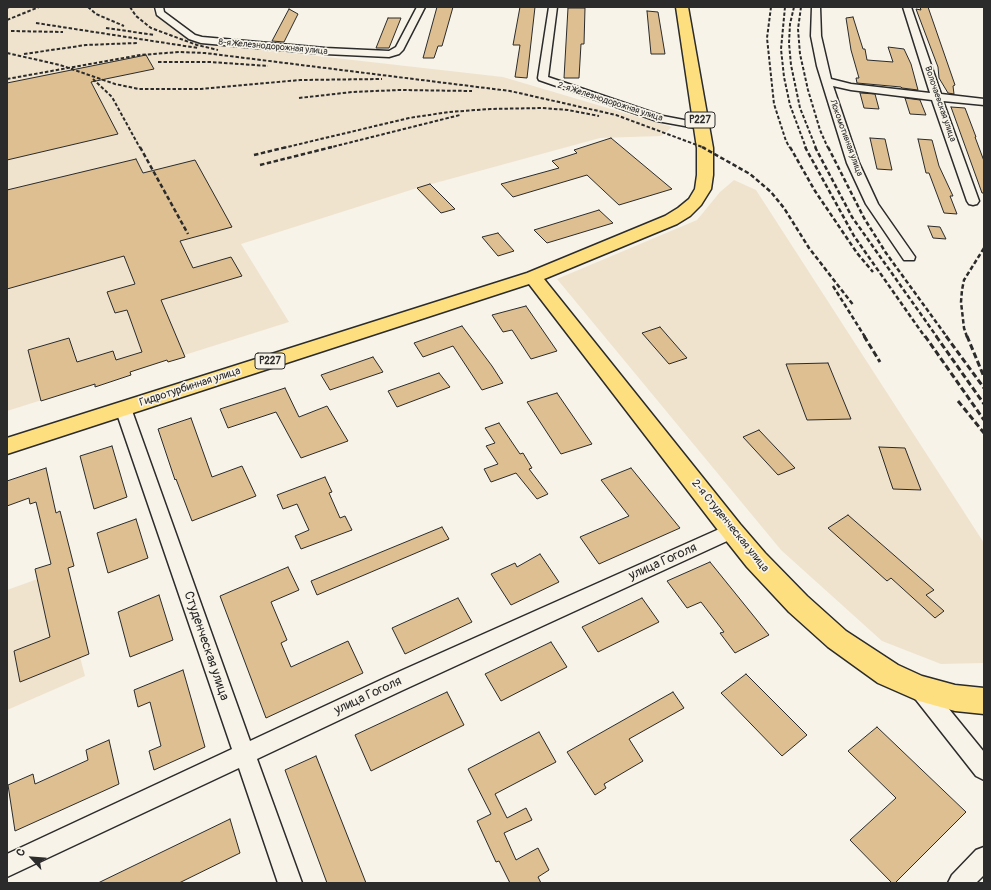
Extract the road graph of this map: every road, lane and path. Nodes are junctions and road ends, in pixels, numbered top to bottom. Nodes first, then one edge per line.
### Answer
1 (159, 7) edge
2 (421, 7) edge
3 (552, 7) edge
4 (682, 7) edge
5 (816, 7) edge
6 (907, 7) edge
7 (827, 81) junction
8 (937, 98) junction
9 (984, 102) edge
10 (701, 126) junction
11 (973, 201) dead end
12 (909, 257) dead end
13 (533, 277) junction
14 (123, 408) junction
15 (7, 446) edge
16 (732, 531) junction
17 (919, 688) junction
18 (984, 701) edge
19 (244, 754) junction
20 (984, 769) edge
21 (984, 858) edge
22 (7, 866) edge
23 (290, 883) edge
24 (960, 883) edge

1 - 2 street, 8-я Железнодорожная улица
3 - 10 street, 2-я Железнодорожная улица
4 - 10 main road, Р227
5 - 7 street, Локомотивная улица
6 - 8 street, Волочаевская улица
7 - 8 street
7 - 12 street, Локомотивная улица
8 - 9 street
8 - 11 street, Волочаевская улица
10 - 13 main road, Р227
13 - 14 main road, Гидротурбинная улица / Р227
13 - 16 main road, 2-я Студенческая улица
14 - 15 main road, Гидротурбинная улица / Р227
14 - 19 street, Студенческая улица
16 - 17 main road, 2-я Студенческая улица
16 - 19 street, улица Гоголя
17 - 18 main road, 2-я Студенческая улица
17 - 20 street
19 - 22 street, улица Гоголя
19 - 23 street, Студенческая улица
21 - 24 street

